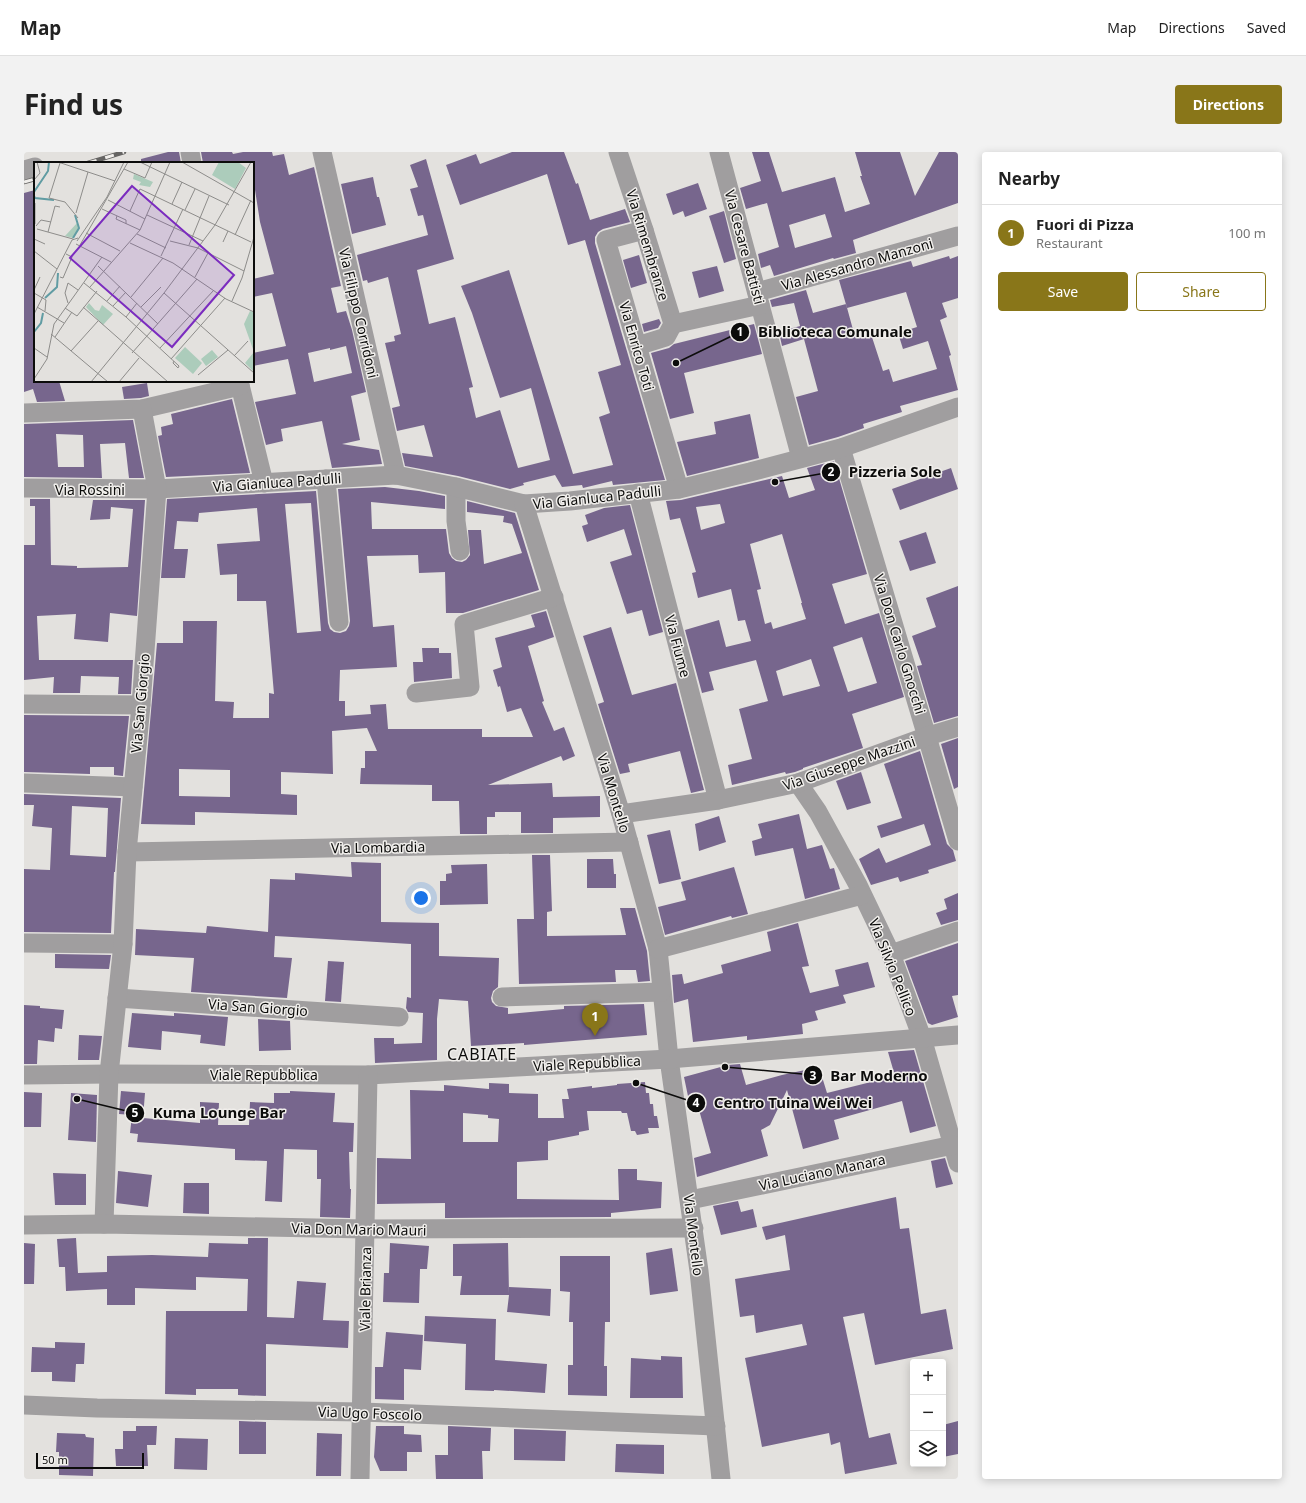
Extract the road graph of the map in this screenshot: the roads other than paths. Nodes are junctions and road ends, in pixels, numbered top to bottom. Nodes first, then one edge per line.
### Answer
1 (41, 152) edge
2 (190, 152) edge
3 (322, 152) edge
4 (618, 152) edge
5 (719, 152) edge
6 (43, 162) edge
7 (192, 162) edge
8 (34, 167) edge
9 (24, 170) edge
10 (644, 230) junction
11 (958, 236) edge
12 (759, 299) junction
13 (669, 330) junction
14 (636, 346) junction
15 (240, 383) edge
16 (958, 407) edge
17 (142, 409) junction
18 (24, 413) edge
19 (841, 448) junction
20 (801, 458) junction
21 (396, 475) junction
22 (326, 479) junction
23 (264, 483) junction
24 (456, 487) junction
25 (24, 488) edge
26 (157, 489) junction
27 (679, 489) junction
28 (638, 492) junction
29 (524, 504) junction
30 (460, 551) dead end
31 (554, 597) junction
32 (339, 622) dead end
33 (416, 693) dead end
34 (24, 704) edge
35 (141, 705) junction
36 (958, 727) edge
37 (928, 736) junction
38 (24, 783) edge
39 (798, 783) junction
40 (133, 787) junction
41 (718, 800) junction
42 (621, 814) junction
43 (958, 840) edge
44 (629, 842) junction
45 (127, 852) junction
46 (862, 895) junction
47 (958, 931) edge
48 (24, 943) edge
49 (123, 944) junction
50 (658, 949) junction
51 (891, 954) junction
52 (662, 992) junction
53 (502, 997) dead end
54 (117, 998) junction
55 (399, 1017) dead end
56 (958, 1035) edge
57 (922, 1038) junction
58 (669, 1059) junction
59 (109, 1074) junction
60 (24, 1075) edge
61 (368, 1075) junction
62 (956, 1154) edge
63 (690, 1200) junction
64 (104, 1224) junction
65 (24, 1225) edge
66 (694, 1228) junction
67 (366, 1229) junction
68 (24, 1405) edge
69 (362, 1412) junction
70 (716, 1426) junction
71 (360, 1479) edge
72 (721, 1479) edge

1 - 6 street
2 - 7 street
3 - 21 street, Via Filippo Corridoni
4 - 10 street, Via Rimembranze
5 - 12 street, Via Cesare Battisti
8 - 9 street
10 - 13 street, Via Rimembranze
10 - 14 street, Via Enrico Toti
11 - 12 street, Via Alessandro Manzoni
12 - 13 street, Via Alessandro Manzoni
12 - 20 street, Via Cesare Battisti
13 - 14 street, Via Alessandro Manzoni
14 - 27 street, Via Enrico Toti
15 - 17 street
15 - 23 street
16 - 19 street, Via Gianluca Padulli
17 - 18 street
17 - 26 street, Via San Giorgio
19 - 20 street, Via Gianluca Padulli
19 - 37 street, Via Don Carlo Gnocchi
20 - 27 street, Via Gianluca Padulli
21 - 22 street, Via Gianluca Padulli
21 - 24 street, Via Gianluca Padulli
22 - 23 street, Via Gianluca Padulli
22 - 32 street
23 - 26 street, Via Gianluca Padulli
24 - 29 street, Via Gianluca Padulli
24 - 30 street
25 - 26 street, Via Rossini
26 - 35 street, Via San Giorgio
27 - 28 street, Via Gianluca Padulli
28 - 29 street, Via Gianluca Padulli
28 - 41 street, Via Fiume
29 - 31 street, Via Montello
31 - 33 street
31 - 42 street, Via Montello
34 - 35 street
35 - 40 street, Via San Giorgio
36 - 37 street, Via Giuseppe Mazzini
37 - 39 street, Via Giuseppe Mazzini
37 - 43 street, Via Don Carlo Gnocchi
38 - 40 street
39 - 41 street, Via Giuseppe Mazzini
39 - 46 street, Via Silvio Pellico
40 - 45 street, Via San Giorgio
41 - 42 street, Via Giuseppe Mazzini
42 - 44 street, Via Montello
44 - 45 street, Via Lombardia
44 - 50 street, Via Montello
45 - 49 street, Via San Giorgio
46 - 50 street
46 - 51 street, Via Silvio Pellico
47 - 51 street
48 - 49 street
49 - 54 street, Via San Giorgio
50 - 52 street, Via Montello
51 - 57 street, Via Silvio Pellico
52 - 53 street
52 - 58 street, Via Montello
54 - 55 street, Via San Giorgio
54 - 59 street, Via San Giorgio
56 - 57 street, Viale Repubblica
57 - 58 street, Viale Repubblica
57 - 62 street, Via Silvio Pellico
58 - 61 street, Viale Repubblica
58 - 63 street, Via Montello
59 - 60 street, Viale Repubblica
59 - 61 street, Viale Repubblica
59 - 64 street, Via San Giorgio
61 - 67 street, Viale Brianza
62 - 63 street, Via Luciano Manara
63 - 66 street, Via Montello
64 - 65 street, Via Don Mario Mauri
64 - 67 street, Via Don Mario Mauri
66 - 67 street, Via Don Mario Mauri
66 - 70 street, Via Montello
67 - 69 street, Viale Brianza
68 - 69 street, Via Ugo Foscolo
69 - 70 street, Via Ugo Foscolo
69 - 71 street, Viale Brianza
70 - 72 street, Via Montello

